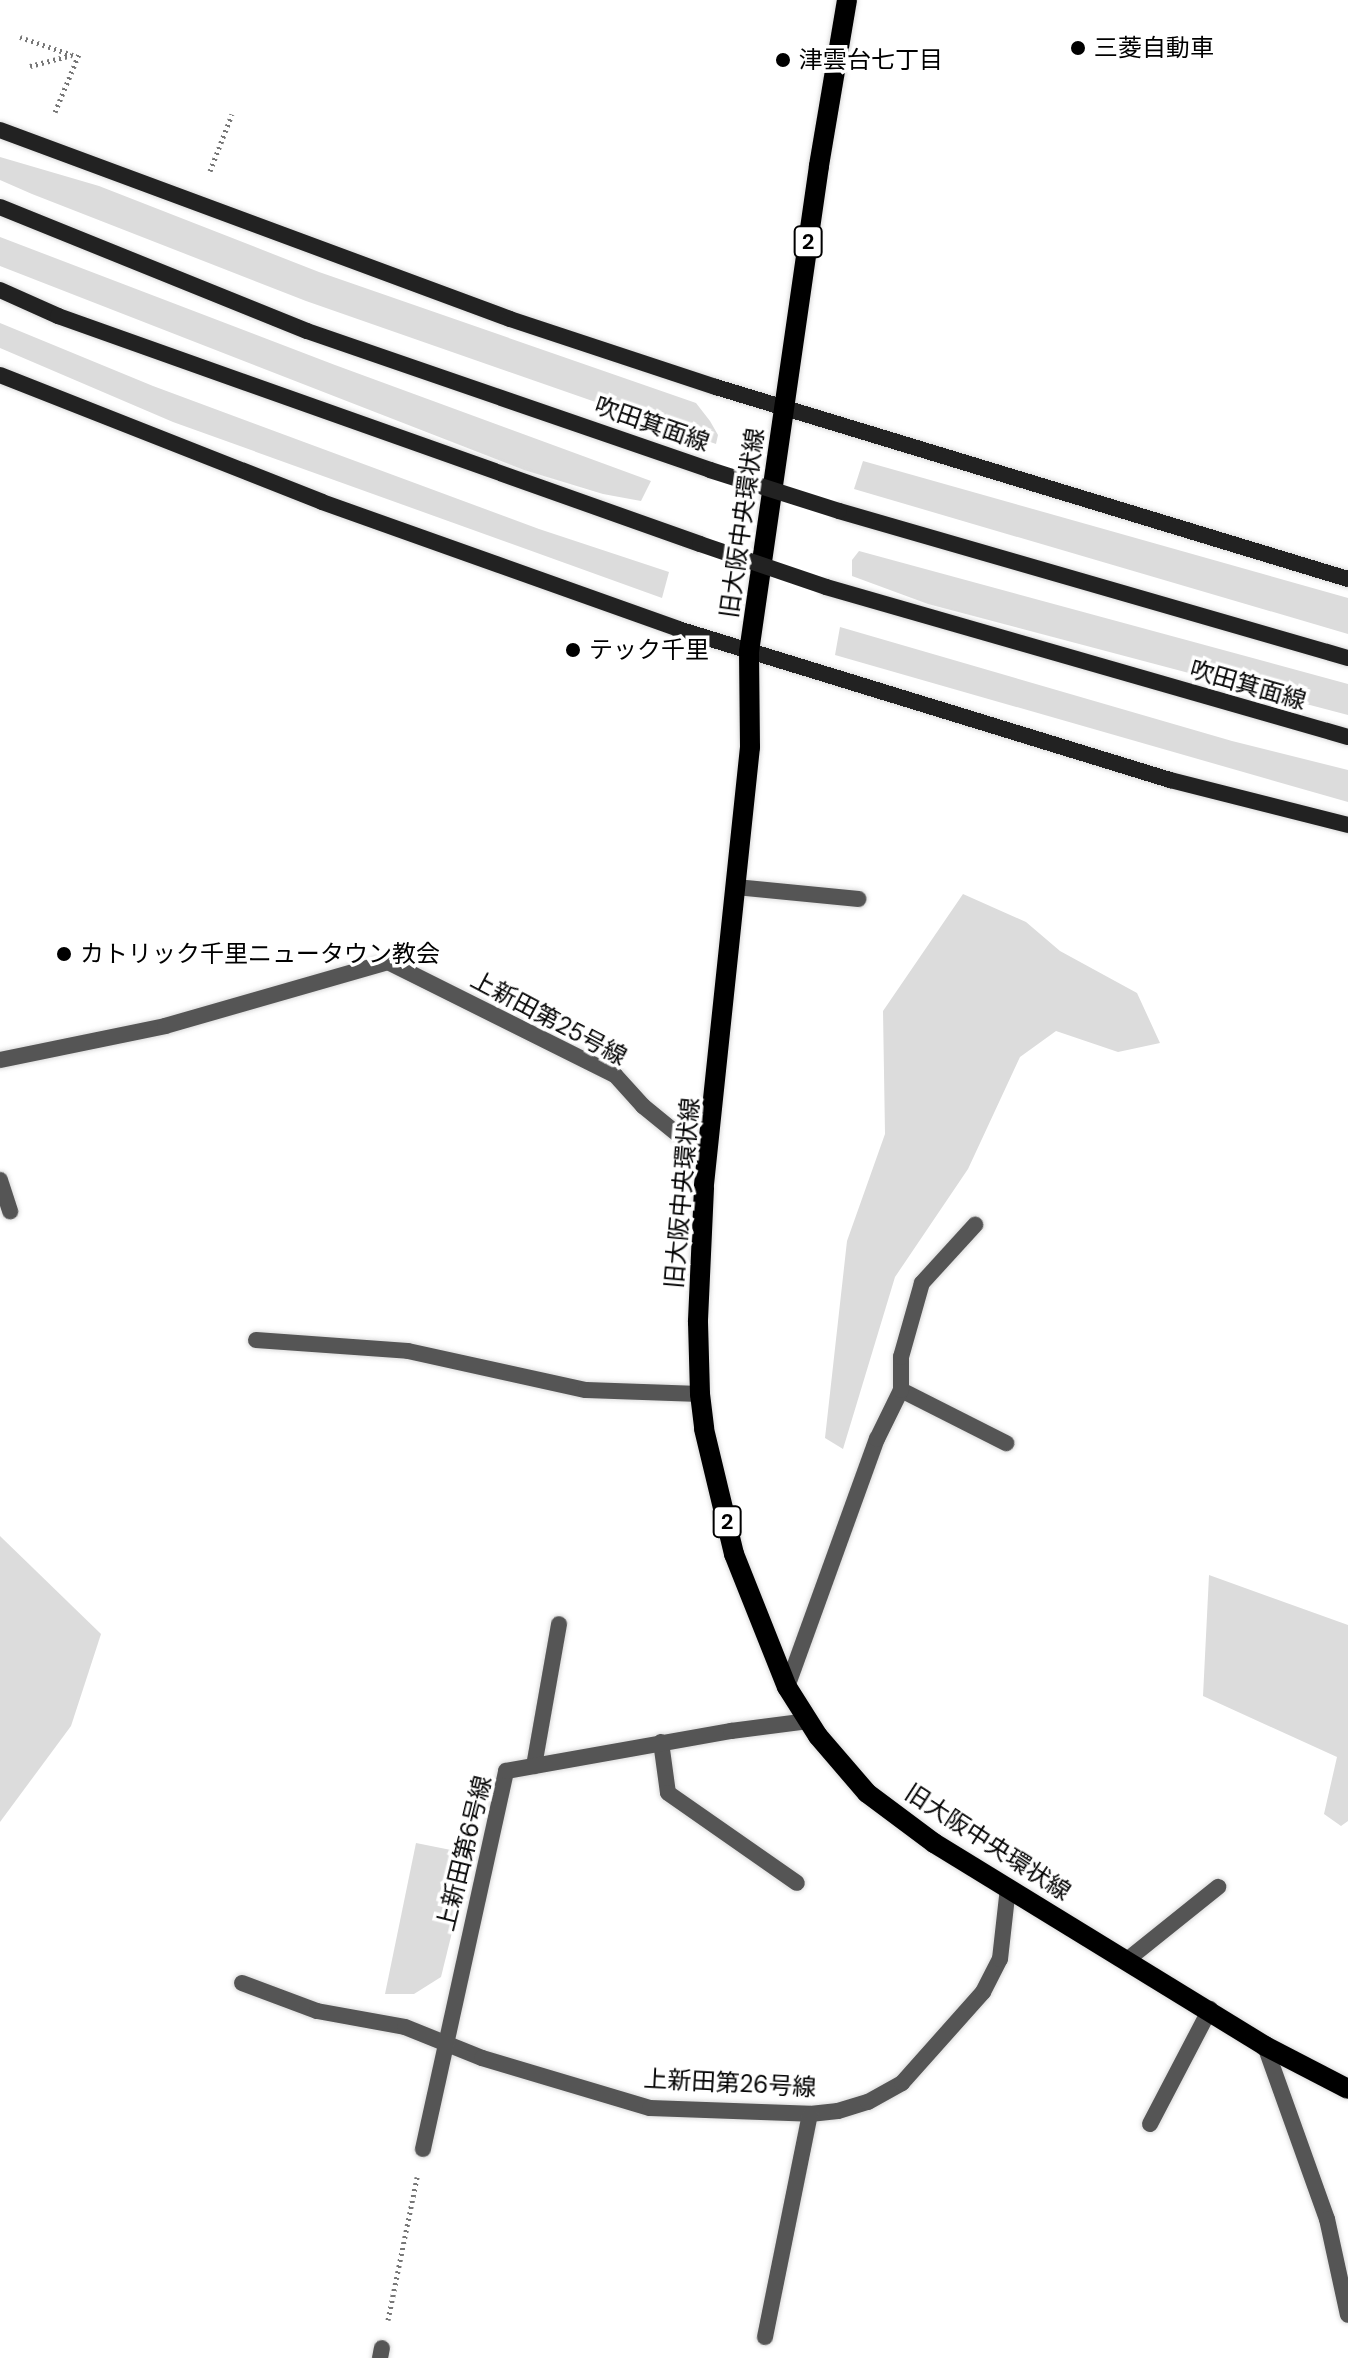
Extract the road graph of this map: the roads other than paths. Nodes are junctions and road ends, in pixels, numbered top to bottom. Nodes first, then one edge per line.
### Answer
1 (847, 0) edge
2 (0, 130) edge
3 (0, 207) edge
4 (0, 290) edge
5 (0, 375) edge
6 (784, 409) junction
7 (1348, 579) edge
8 (749, 652) junction
9 (1348, 658) edge
10 (1348, 737) edge
11 (1348, 825) edge
12 (736, 887) junction
13 (858, 899) dead end
14 (0, 1060) edge
15 (708, 1159) junction
16 (0, 1180) edge
17 (10, 1211) dead end
18 (975, 1225) dead end
19 (256, 1340) dead end
20 (901, 1390) junction
21 (700, 1394) junction
22 (1006, 1443) dead end
23 (559, 1624) dead end
24 (787, 1687) junction
25 (808, 1721) junction
26 (661, 1742) junction
27 (534, 1766) junction
28 (797, 1883) dead end
29 (1218, 1887) dead end
30 (1008, 1888) junction
31 (1127, 1960) junction
32 (242, 1983) dead end
33 (1210, 2009) junction
34 (445, 2044) junction
35 (1265, 2046) junction
36 (1348, 2089) edge
37 (810, 2114) junction
38 (1150, 2124) dead end
39 (423, 2149) dead end
40 (1348, 2315) edge
41 (765, 2337) dead end

1 - 6 main road, 旧大阪中央環状線 / 2
2 - 6 main road
3 - 9 main road, 吹田箕面線, bridge
4 - 10 main road, 吹田箕面線, bridge
5 - 8 main road
6 - 7 main road
6 - 8 main road, 旧大阪中央環状線 / 2
8 - 11 main road
8 - 12 main road, 旧大阪中央環状線 / 2
12 - 13 street
12 - 15 main road, 旧大阪中央環状線 / 2
14 - 15 street, 上新田第25号線
15 - 21 main road, 旧大阪中央環状線 / 2
16 - 17 street
18 - 20 street
19 - 21 street
20 - 22 street
20 - 24 street
21 - 24 main road, 旧大阪中央環状線 / 2
23 - 27 street
24 - 25 main road, 旧大阪中央環状線 / 2
25 - 26 street, 上新田第6号線
25 - 30 main road, 旧大阪中央環状線 / 2
26 - 27 street, 上新田第6号線
26 - 28 street
27 - 34 street, 上新田第6号線
29 - 31 street
30 - 31 main road, 旧大阪中央環状線 / 2
30 - 37 street, 上新田第26号線
31 - 33 main road, 旧大阪中央環状線 / 2
32 - 34 street, 上新田第26号線
33 - 35 main road, 旧大阪中央環状線 / 2
33 - 38 street
34 - 37 street, 上新田第26号線
34 - 39 street, 上新田第6号線
35 - 36 main road, 旧大阪中央環状線 / 2
35 - 40 street
37 - 41 street

